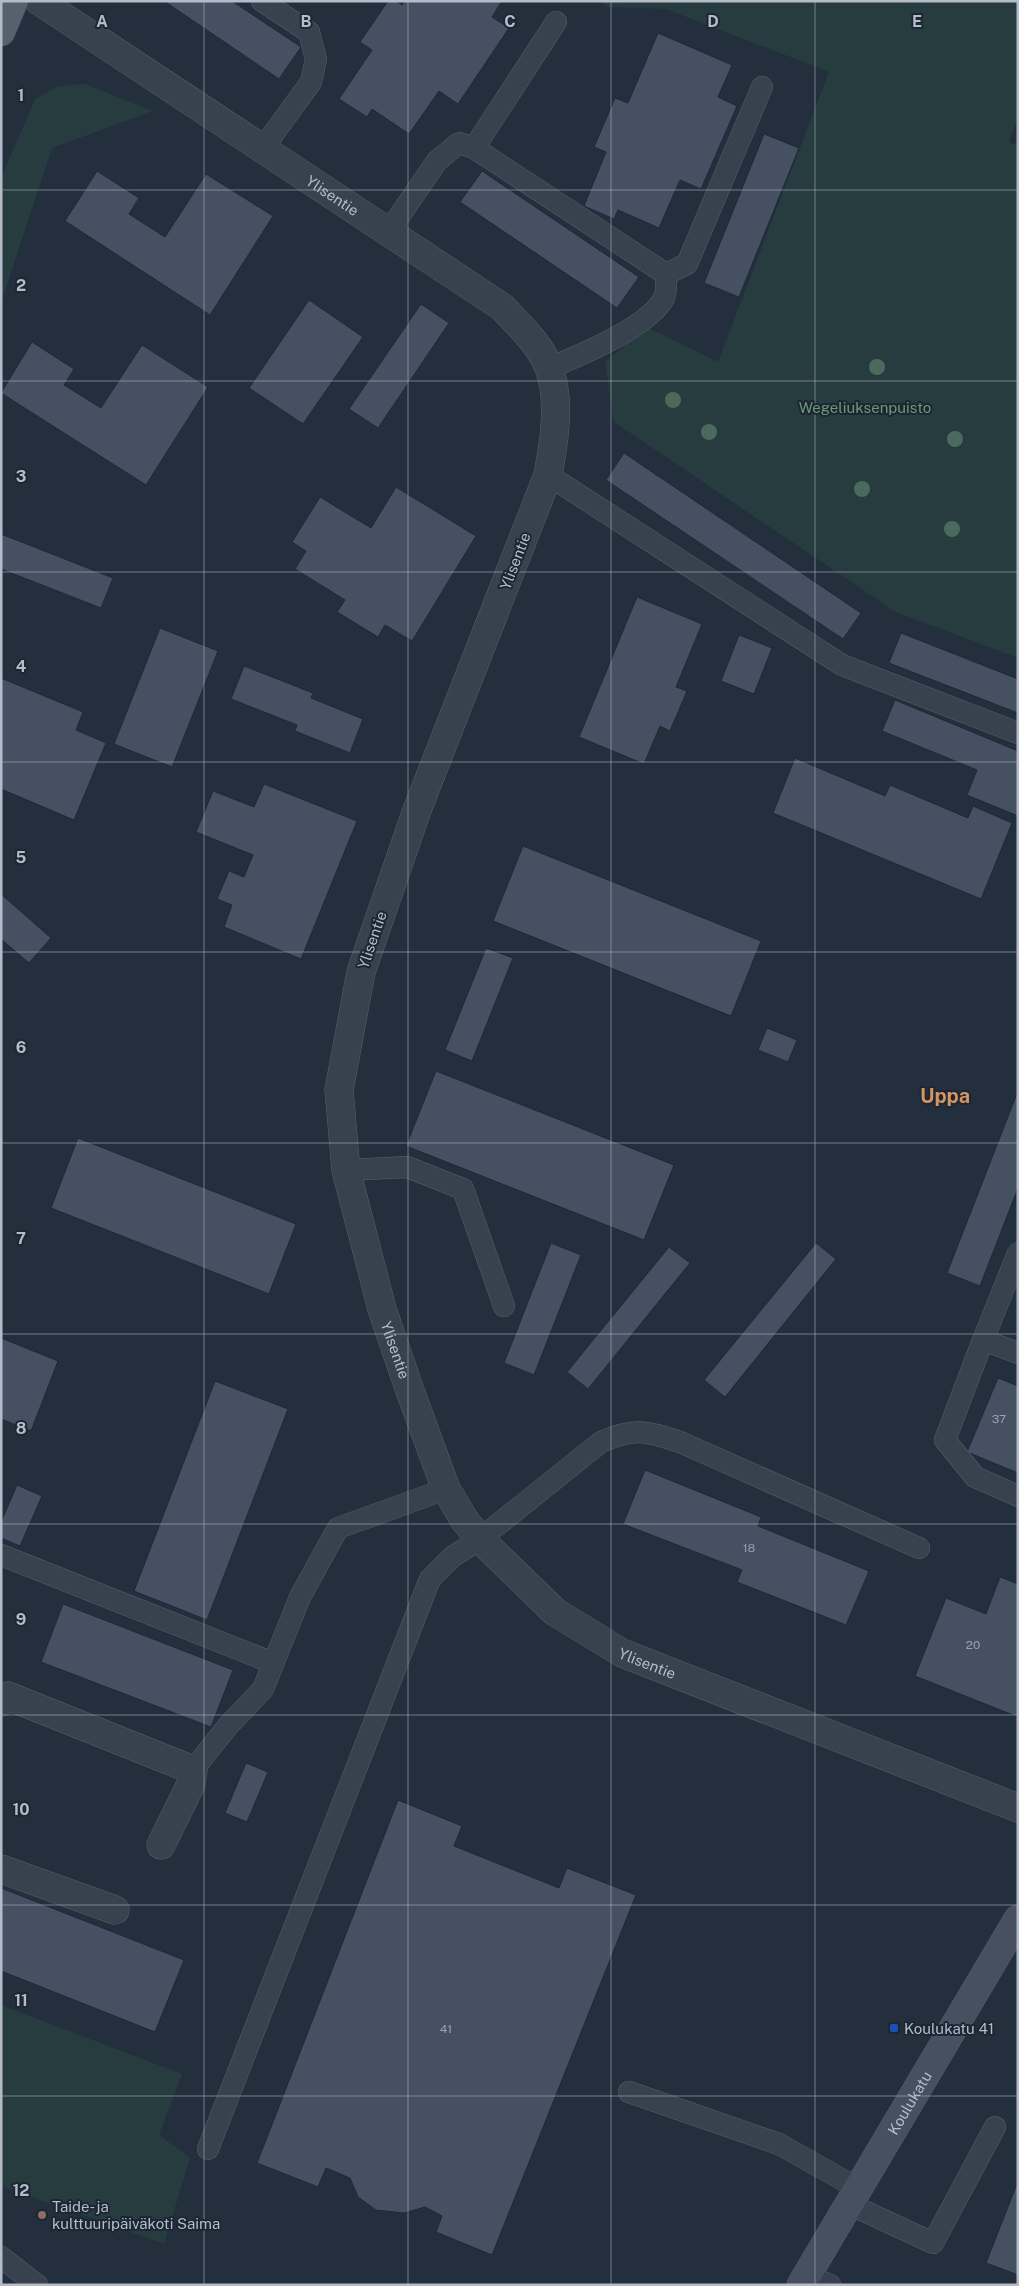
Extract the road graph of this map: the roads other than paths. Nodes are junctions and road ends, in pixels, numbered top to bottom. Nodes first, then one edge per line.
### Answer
1 (14, 1) edge
2 (39, 1) edge
3 (266, 2) edge
4 (556, 22) dead end
5 (1, 32) edge
6 (762, 87) dead end
7 (263, 148) junction
8 (474, 148) junction
9 (389, 231) junction
10 (666, 274) junction
11 (549, 368) junction
12 (548, 475) junction
13 (1018, 733) edge
14 (346, 1170) junction
15 (1018, 1253) edge
16 (504, 1306) dead end
17 (983, 1340) junction
18 (1018, 1353) edge
19 (446, 1489) junction
20 (1018, 1496) edge
21 (480, 1539) junction
22 (919, 1548) dead end
23 (1, 1555) edge
24 (273, 1663) junction
25 (1, 1702) edge
26 (193, 1770) junction
27 (1018, 1808) edge
28 (162, 1844) dead end
29 (1, 1869) edge
30 (115, 1910) dead end
31 (1018, 1919) edge
32 (629, 2092) dead end
33 (995, 2127) dead end
34 (208, 2149) dead end
35 (854, 2196) junction
36 (1, 2258) edge
37 (813, 2282) edge
38 (37, 2285) edge

1 - 5 main road
2 - 7 street, Ylisentie
3 - 7 lane
4 - 8 lane
6 - 10 lane
7 - 9 street, Ylisentie
8 - 9 lane
8 - 10 lane
9 - 11 street, Ylisentie
10 - 11 lane
11 - 12 street, Ylisentie
12 - 13 lane
12 - 14 street, Ylisentie
14 - 16 lane
14 - 19 street, Ylisentie
15 - 17 lane
17 - 18 lane
17 - 20 lane
19 - 21 street, Ylisentie
19 - 24 lane
21 - 22 lane
21 - 27 street, Ylisentie
21 - 34 lane
23 - 24 lane
24 - 26 lane
25 - 26 street
26 - 28 street
29 - 30 street
31 - 35 street, Koulukatu
32 - 35 lane
33 - 35 lane
35 - 37 street, Koulukatu
36 - 38 lane

